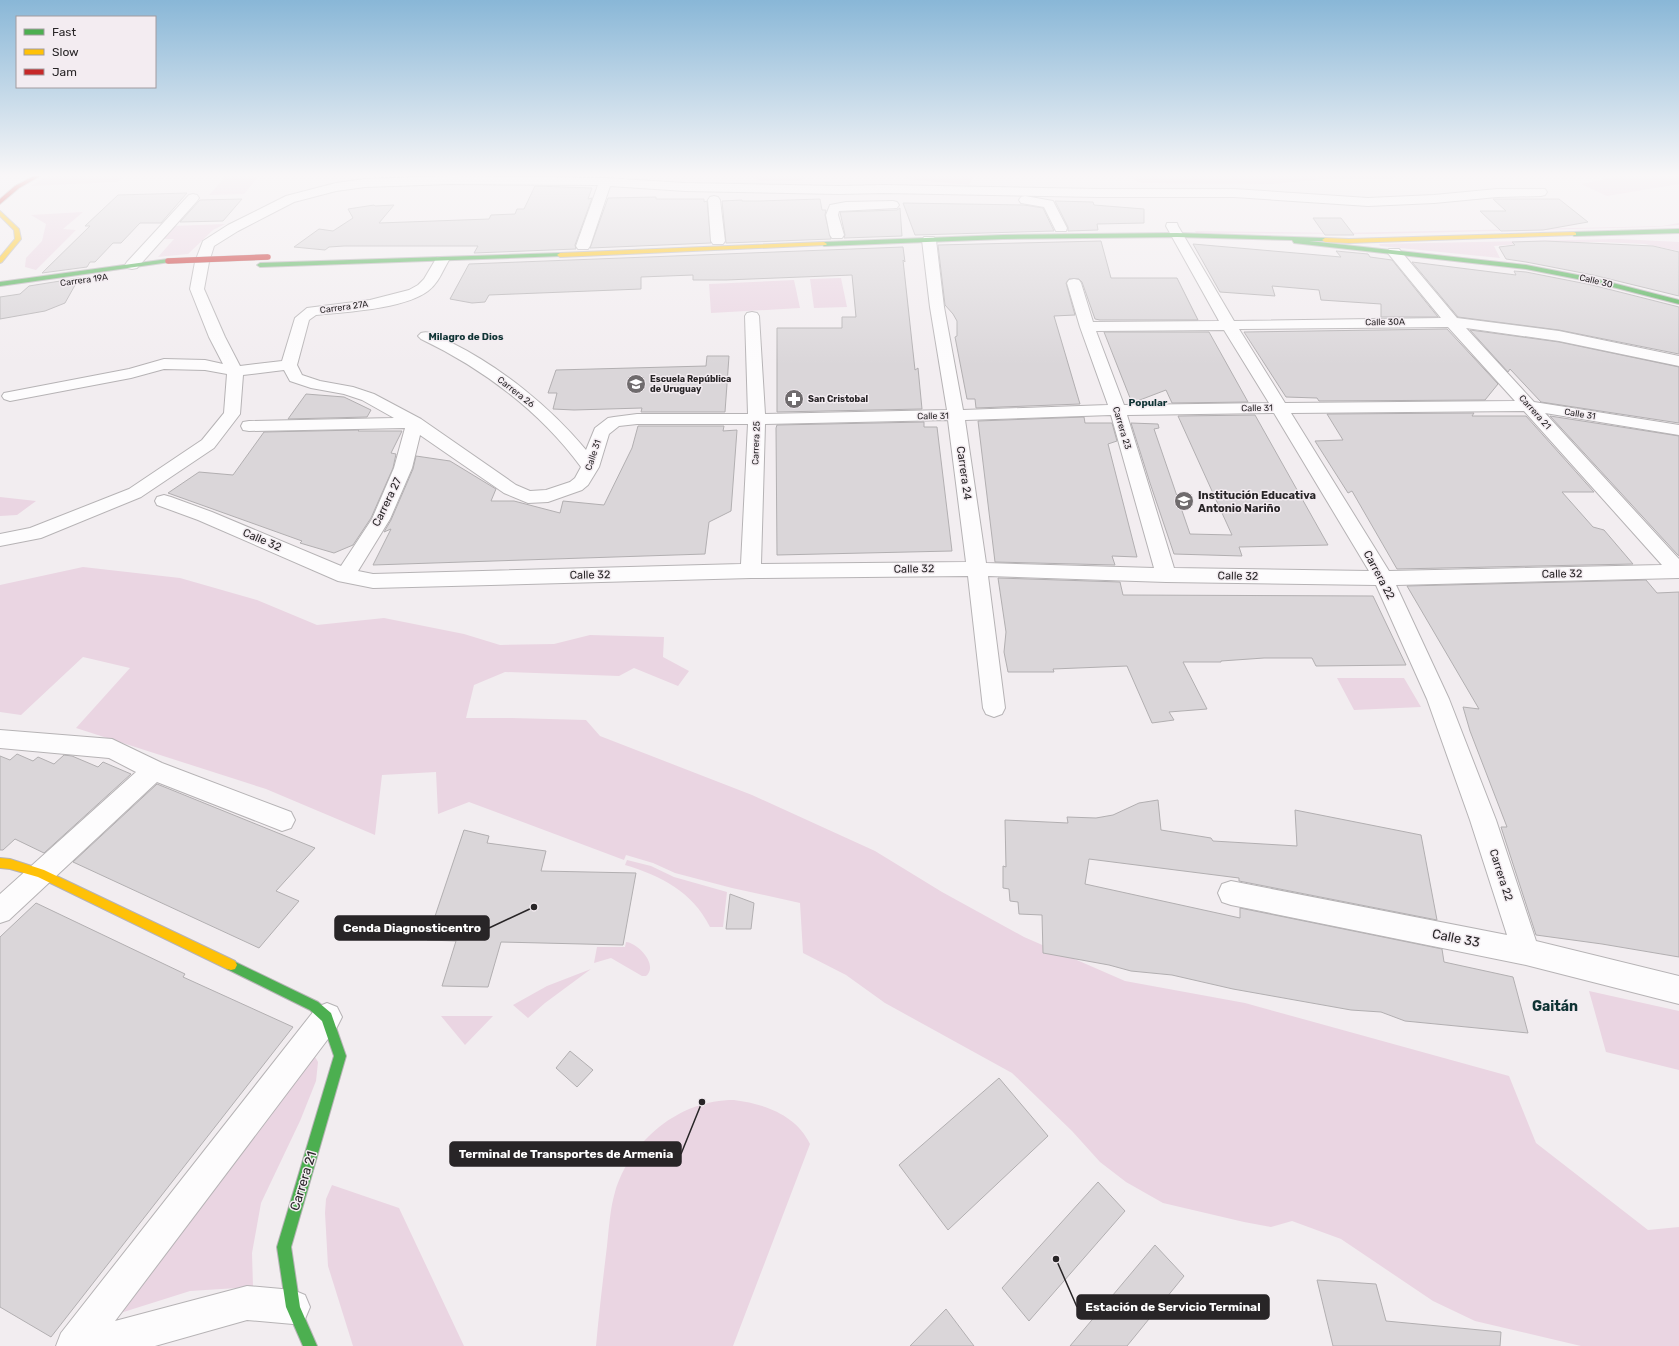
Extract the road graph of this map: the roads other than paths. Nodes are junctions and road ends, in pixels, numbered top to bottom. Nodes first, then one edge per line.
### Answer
1 (18, 239) edge
2 (156, 239) edge
3 (216, 239) edge
4 (585, 239) edge
5 (761, 239) edge
6 (958, 239) edge
7 (1180, 239) edge
8 (1279, 239) edge
9 (1293, 239) edge
10 (1421, 239) edge
11 (929, 240) junction
12 (718, 241) joint
13 (583, 246) junction
14 (1394, 252) junction
15 (442, 260) junction
16 (0, 261) edge
17 (132, 265) junction
18 (166, 265) junction
19 (1074, 283) dead end
20 (0, 284) edge
21 (0, 292) edge
22 (1679, 302) edge
23 (752, 316) dead end
24 (1452, 322) junction
25 (1229, 324) junction
26 (1087, 326) junction
27 (426, 336) dead end
28 (1679, 361) edge
29 (289, 366) junction
30 (234, 371) junction
31 (10, 396) dead end
32 (1530, 406) junction
33 (1280, 408) junction
34 (1118, 411) junction
35 (956, 415) junction
36 (757, 419) junction
37 (415, 423) junction
38 (249, 426) dead end
39 (1679, 430) edge
40 (590, 467) junction
41 (164, 501) dead end
42 (0, 540) edge
43 (977, 569) junction
44 (751, 571) junction
45 (1679, 571) edge
46 (1166, 575) junction
47 (345, 576) junction
48 (1383, 578) junction
49 (994, 708) dead end
50 (0, 739) edge
51 (154, 770) junction
52 (282, 820) dead end
53 (0, 863) edge
54 (40, 873) junction
55 (1231, 893) dead end
56 (0, 910) edge
57 (1526, 952) junction
58 (1679, 990) edge
59 (327, 1017) junction
60 (293, 1307) junction
61 (74, 1346) edge
62 (90, 1346) edge
63 (310, 1346) edge

1 - 16 main road
2 - 17 street
3 - 30 street
4 - 13 street
5 - 12 main road, Carrera 19A
6 - 11 main road, Carrera 19A
7 - 25 street, Carrera 22
8 - 14 main road, Calle 30
9 - 10 main road, Carrera 19A
11 - 15 main road, Carrera 19A
11 - 35 street, Carrera 24
12 - 13 main road, Carrera 19A
13 - 18 main road, Carrera 19A, bridge
14 - 22 main road, Calle 30
14 - 24 street, Carrera 21
15 - 18 main road, Carrera 19A
15 - 29 street, Carrera 27A
17 - 18 main road, Carrera 19A
17 - 20 main road, Carrera 19A
18 - 21 main road, Carrera 19A
19 - 26 street, Carrera 23
23 - 36 street, Carrera 25
24 - 25 street, Calle 30A
24 - 28 street, Calle 30A
24 - 32 street, Carrera 21
25 - 26 street, Calle 30A
25 - 33 street, Carrera 22
26 - 34 street, Carrera 23
27 - 40 street, Carrera 26
29 - 30 street
29 - 37 street
30 - 31 street
30 - 42 street
32 - 33 street, Calle 31
32 - 39 street, Calle 31
32 - 45 street, Carrera 21
33 - 34 street, Calle 31
33 - 48 street, Carrera 22
34 - 35 street, Calle 31
34 - 46 street, Carrera 23
35 - 36 street, Calle 31
35 - 43 street, Carrera 24
36 - 40 street, Calle 31
36 - 44 street, Carrera 25
37 - 38 street
37 - 40 street, Calle 31
37 - 47 street, Carrera 27
41 - 47 street, Calle 32
43 - 44 street, Calle 32
43 - 46 street, Calle 32
43 - 49 street, Carrera 24
44 - 47 street, Calle 32
45 - 48 street, Calle 32
46 - 48 street, Calle 32
48 - 57 street, Carrera 22
50 - 51 street
51 - 52 street
51 - 54 street
53 - 54 main road
54 - 56 street
54 - 59 main road
55 - 57 street, Calle 33
57 - 58 street, Calle 33
59 - 60 main road, Carrera 21
59 - 61 street
60 - 62 street
60 - 63 main road, Carrera 21

